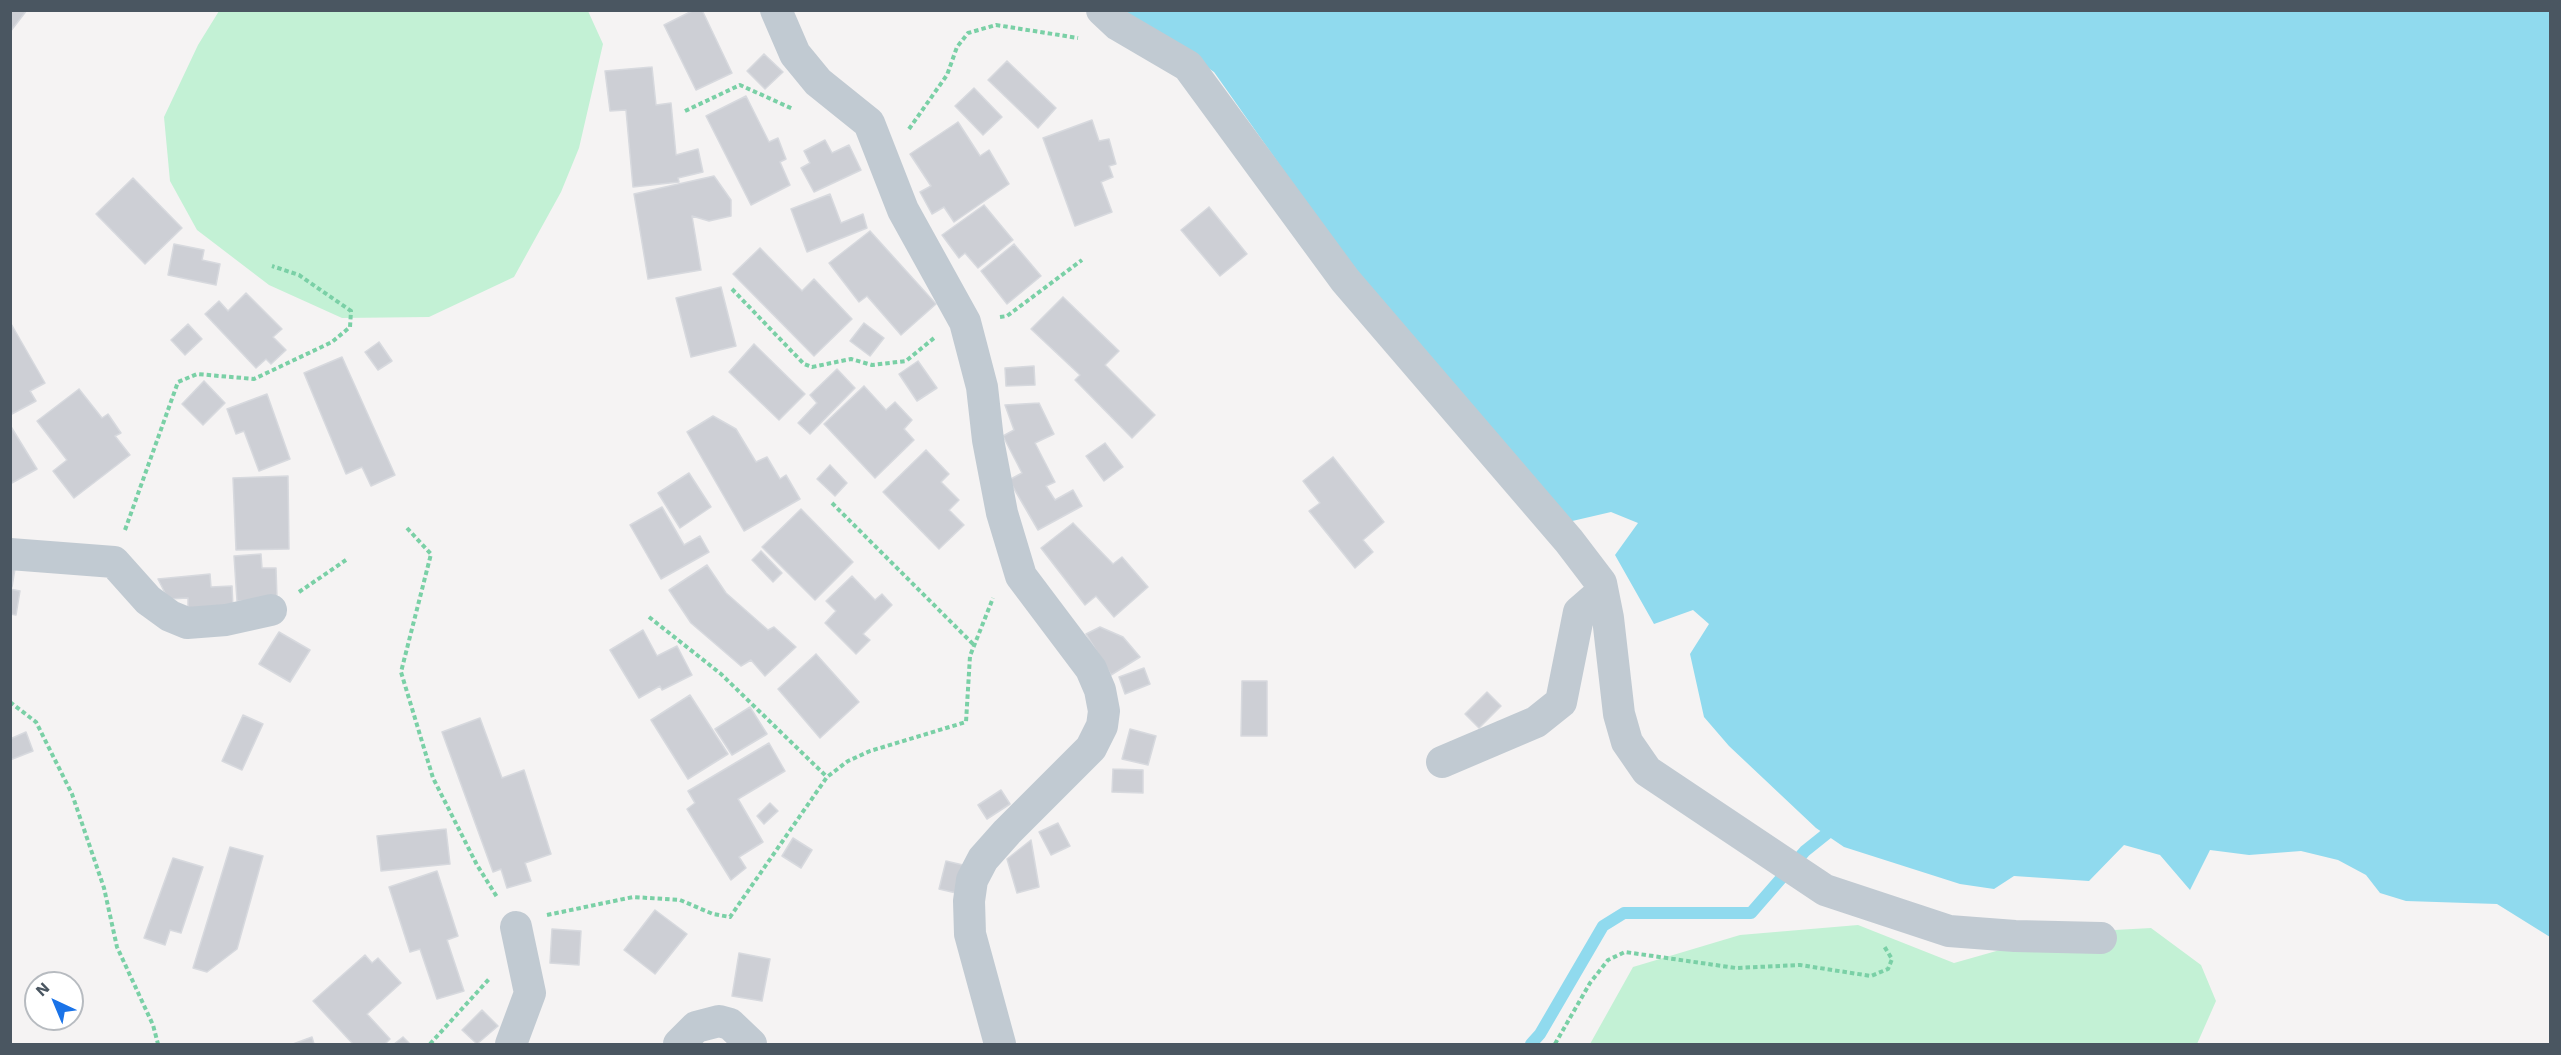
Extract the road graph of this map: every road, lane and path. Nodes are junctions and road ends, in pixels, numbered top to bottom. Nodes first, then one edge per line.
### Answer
1 (776, 10) edge
2 (1113, 20) edge
3 (685, 111) dead end
4 (802, 114) dead end
5 (876, 143) junction
6 (1082, 260) dead end
7 (272, 266) dead end
8 (732, 289) dead end
9 (961, 315) junction
10 (832, 503) dead end
11 (406, 528) dead end
12 (1013, 550) junction
13 (10, 554) edge
14 (346, 561) dead end
15 (114, 562) junction
16 (1602, 592) junction
17 (271, 610) joint
18 (649, 617) dead end
19 (975, 646) junction
20 (10, 702) edge
21 (1442, 762) dead end
22 (828, 777) junction
23 (1855, 900) junction
24 (516, 927) junction
25 (2101, 938) dead end
26 (158, 1044) edge
27 (430, 1044) edge
28 (511, 1044) edge
29 (679, 1044) edge
30 (751, 1044) edge
31 (1000, 1044) edge
32 (1555, 1044) edge

1 - 5 street
2 - 5 path
2 - 16 street
3 - 4 path
5 - 9 street
6 - 9 path
7 - 15 path
8 - 9 path
9 - 12 street
10 - 19 path
11 - 24 path
12 - 19 path
12 - 31 street
13 - 15 street
14 - 17 path
15 - 17 street
16 - 21 street
16 - 23 street
18 - 22 path
19 - 22 path
20 - 26 path
22 - 24 path
23 - 25 street
23 - 32 path
24 - 27 path
24 - 28 street
29 - 30 street

